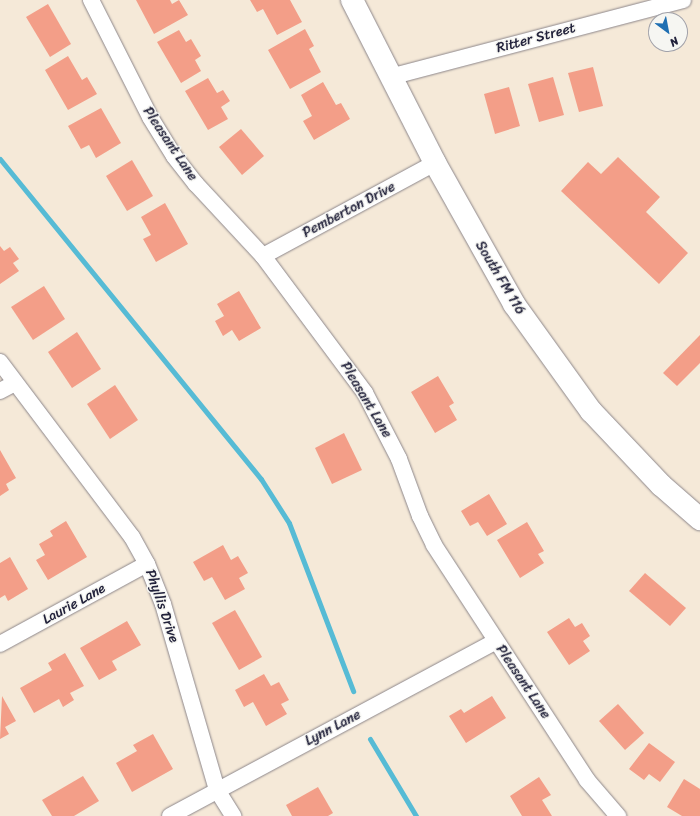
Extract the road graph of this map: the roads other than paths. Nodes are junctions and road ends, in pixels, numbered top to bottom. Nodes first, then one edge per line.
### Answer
1 (91, 0) edge
2 (352, 0) edge
3 (683, 0) edge
4 (390, 78) junction
5 (435, 163) junction
6 (263, 256) junction
7 (0, 362) edge
8 (15, 383) junction
9 (0, 391) edge
10 (700, 519) edge
11 (148, 564) junction
12 (496, 641) junction
13 (0, 644) edge
14 (217, 790) junction
15 (170, 816) edge
16 (232, 816) edge
17 (618, 816) edge

1 - 6 street, Pleasant Lane
2 - 4 main road, South FM 116
3 - 4 street, Ritter Street
4 - 5 main road, South FM 116
5 - 6 street, Pemberton Drive
5 - 10 main road, South FM 116
6 - 12 street, Pleasant Lane
7 - 8 street, Phyllis Drive
8 - 9 street
8 - 11 street, Phyllis Drive
11 - 13 street, Laurie Lane
11 - 14 street, Phyllis Drive
12 - 14 street, Lynn Lane
12 - 17 street, Pleasant Lane
14 - 15 street, Lynn Lane
14 - 16 street, Phyllis Drive

